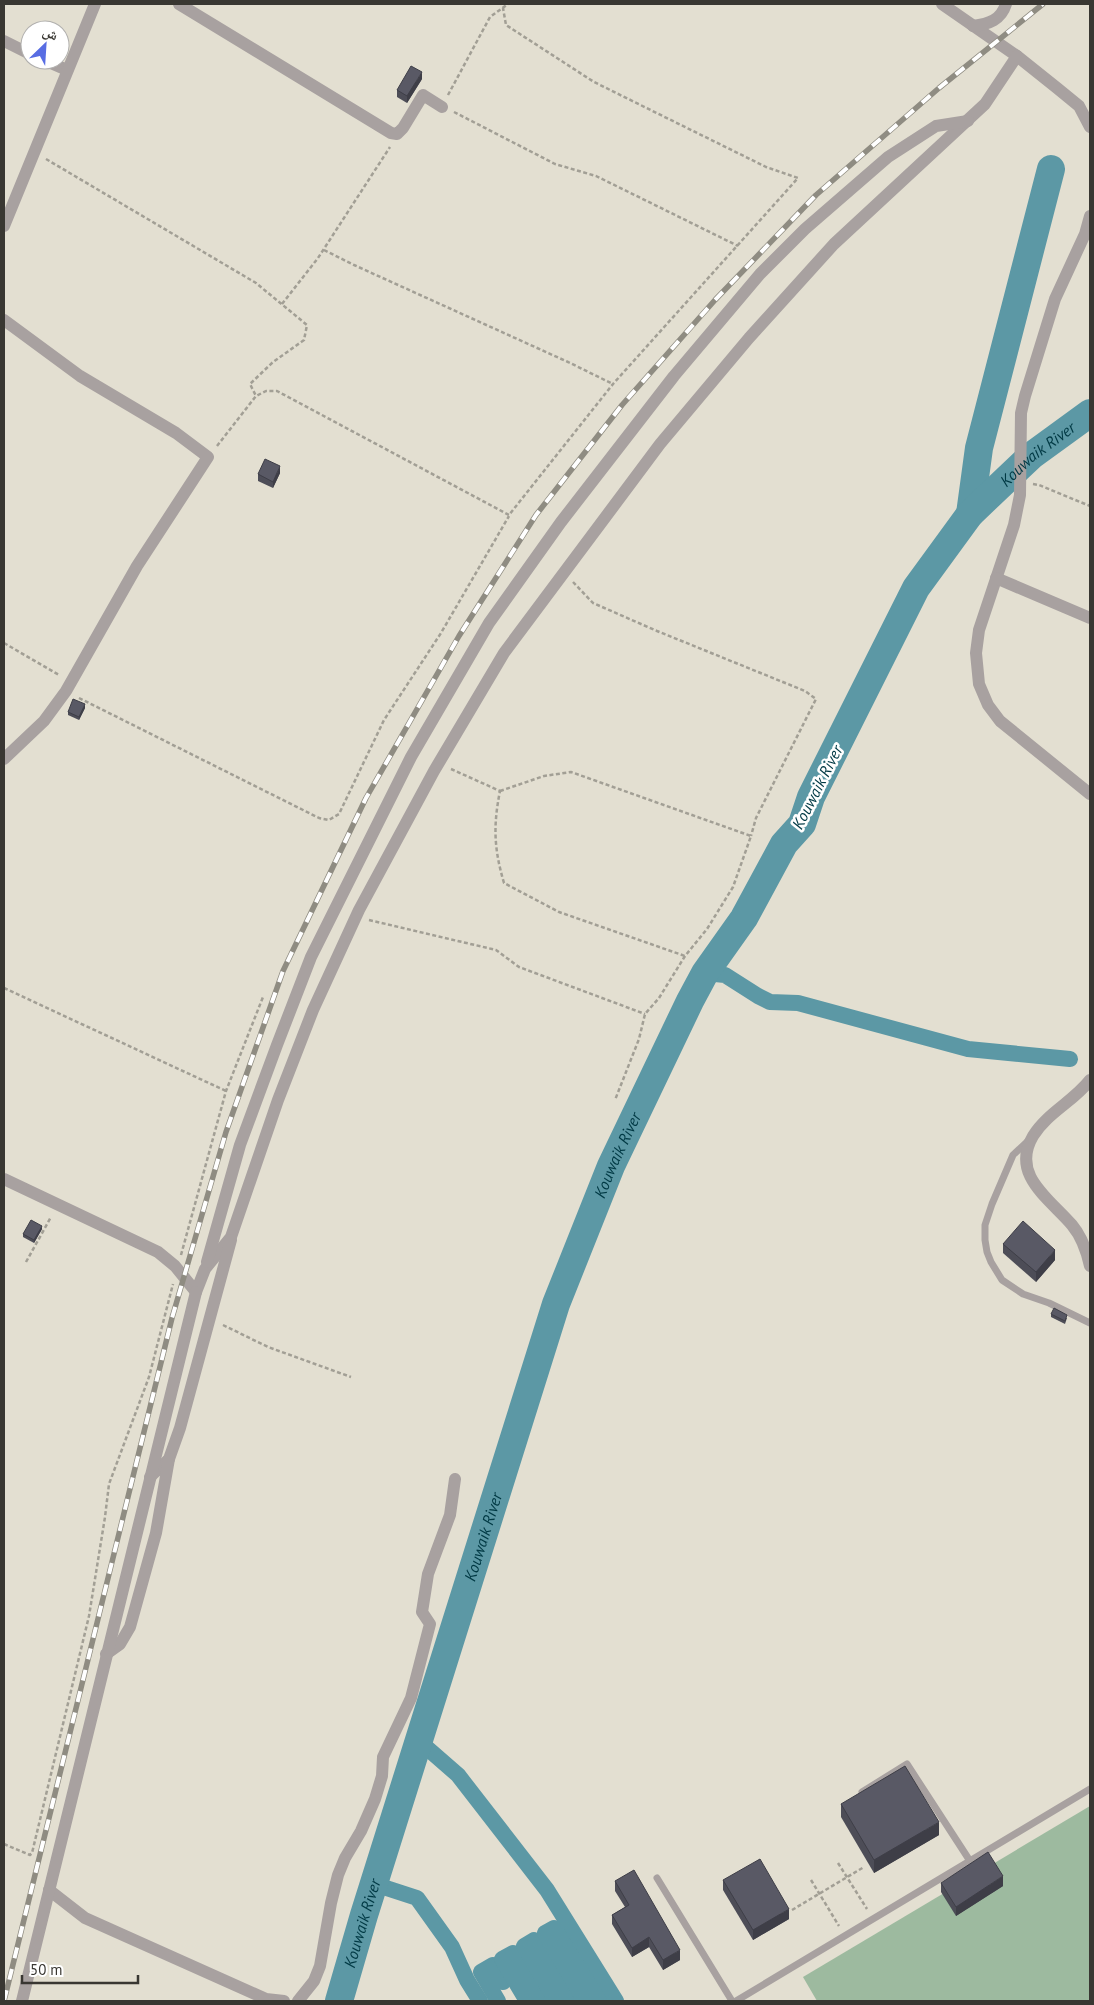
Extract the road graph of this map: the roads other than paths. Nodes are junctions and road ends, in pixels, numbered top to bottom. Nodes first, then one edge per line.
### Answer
1 (95, 4) edge
2 (179, 4) edge
3 (942, 4) edge
4 (1006, 4) edge
5 (973, 26) junction
6 (4, 41) edge
7 (20, 49) edge
8 (1017, 56) junction
9 (70, 63) edge
10 (67, 70) edge
11 (442, 107) road end
12 (968, 121) junction
13 (1090, 127) edge
14 (1090, 216) edge
15 (4, 226) edge
16 (4, 320) edge
17 (996, 578) junction
18 (1090, 618) edge
19 (4, 759) edge
20 (1090, 794) edge
21 (1090, 1080) edge
22 (1033, 1135) junction
23 (4, 1179) edge
24 (231, 1237) junction
25 (1090, 1266) edge
26 (205, 1269) junction
27 (196, 1292) junction
28 (1090, 1323) edge
29 (169, 1459) junction
30 (150, 1477) junction
31 (455, 1479) dead end
32 (106, 1654) junction
33 (1090, 1789) edge
34 (852, 1799) edge
35 (970, 1861) junction
36 (657, 1878) dead end
37 (49, 1890) junction
38 (22, 2001) edge
39 (284, 2001) edge
40 (298, 2001) edge
41 (732, 2001) edge
42 (736, 2001) edge

1 - 9 street
2 - 11 street
3 - 5 street
4 - 5 street
5 - 8 street
6 - 7 street
8 - 12 street
8 - 13 street
10 - 15 street
12 - 24 street
12 - 26 street
14 - 17 street
16 - 19 street
17 - 18 street
17 - 20 street
21 - 22 street
22 - 25 street
22 - 28 lane
23 - 27 street
24 - 26 street
24 - 29 street
26 - 27 street
27 - 30 street
29 - 30 street
29 - 32 street
30 - 32 street
31 - 40 street
32 - 37 street
33 - 35 lane
34 - 35 lane
35 - 42 lane
36 - 41 lane
37 - 38 street
37 - 39 street

